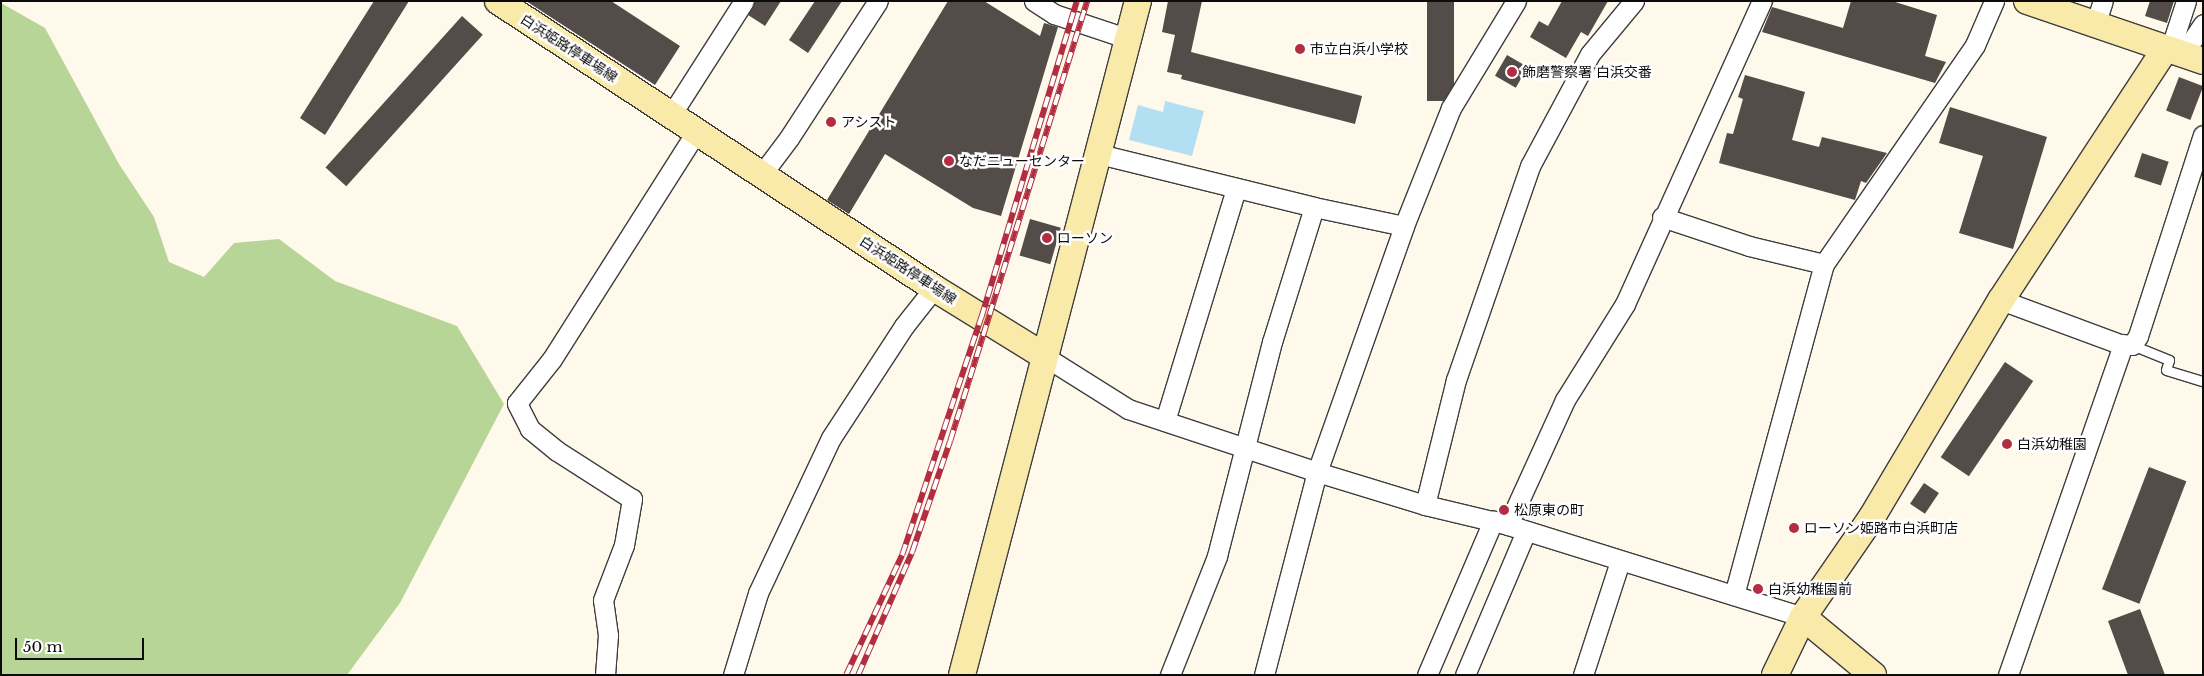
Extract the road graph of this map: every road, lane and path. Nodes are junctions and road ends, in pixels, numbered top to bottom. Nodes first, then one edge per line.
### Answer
1 (498, 1) edge
2 (744, 1) edge
3 (878, 1) edge
4 (1034, 1) edge
5 (1138, 1) edge
6 (1516, 1) edge
7 (1634, 1) edge
8 (1762, 1) edge
9 (1994, 1) edge
10 (2027, 1) edge
11 (2186, 1) edge
12 (1057, 8) edge
13 (2099, 13) edge
14 (2203, 24) edge
15 (1129, 39) junction
16 (2180, 53) edge
17 (671, 115) junction
18 (696, 132) junction
19 (2203, 135) edge
20 (1099, 154) junction
21 (762, 174) junction
22 (1236, 189) junction
23 (1314, 207) junction
24 (1662, 217) junction
25 (1404, 226) junction
26 (1824, 264) junction
27 (934, 288) junction
28 (2002, 300) junction
29 (2128, 344) junction
30 (1044, 356) junction
31 (2203, 381) edge
32 (1165, 421) junction
33 (1245, 448) junction
34 (1317, 472) junction
35 (1425, 505) junction
36 (1509, 526) junction
37 (1620, 561) junction
38 (1734, 595) junction
39 (1803, 617) junction
40 (605, 675) edge
41 (732, 675) edge
42 (962, 675) edge
43 (1170, 675) edge
44 (1264, 675) edge
45 (1427, 675) edge
46 (1465, 675) edge
47 (1583, 675) edge
48 (1775, 675) edge
49 (1873, 675) edge
50 (2008, 675) edge

1 - 17 street, 白浜姫路停車場線
2 - 17 street
3 - 21 street
4 - 12 street
5 - 15 street
6 - 25 street
7 - 35 street
8 - 24 street
9 - 26 street
10 - 13 street
11 - 16 street
12 - 15 street
13 - 16 street
14 - 16 street
15 - 20 street
16 - 28 street
17 - 18 street, 白浜姫路停車場線
18 - 21 street, 白浜姫路停車場線
18 - 40 street
19 - 29 street
20 - 22 street
20 - 30 street
21 - 27 street, 白浜姫路停車場線
22 - 23 street
22 - 32 street
23 - 25 street
23 - 33 street
24 - 26 street
24 - 36 street
25 - 34 street
26 - 38 street
27 - 30 street, 白浜姫路停車場線
27 - 41 street
28 - 29 street
28 - 39 street
29 - 31 lane
29 - 50 street
30 - 32 street
30 - 42 street
32 - 33 street
33 - 34 street
33 - 43 street
34 - 35 street
34 - 44 street
35 - 36 street
36 - 37 street
36 - 45 street
36 - 46 street
37 - 38 street
37 - 47 street
38 - 39 street
39 - 48 street
39 - 49 street

